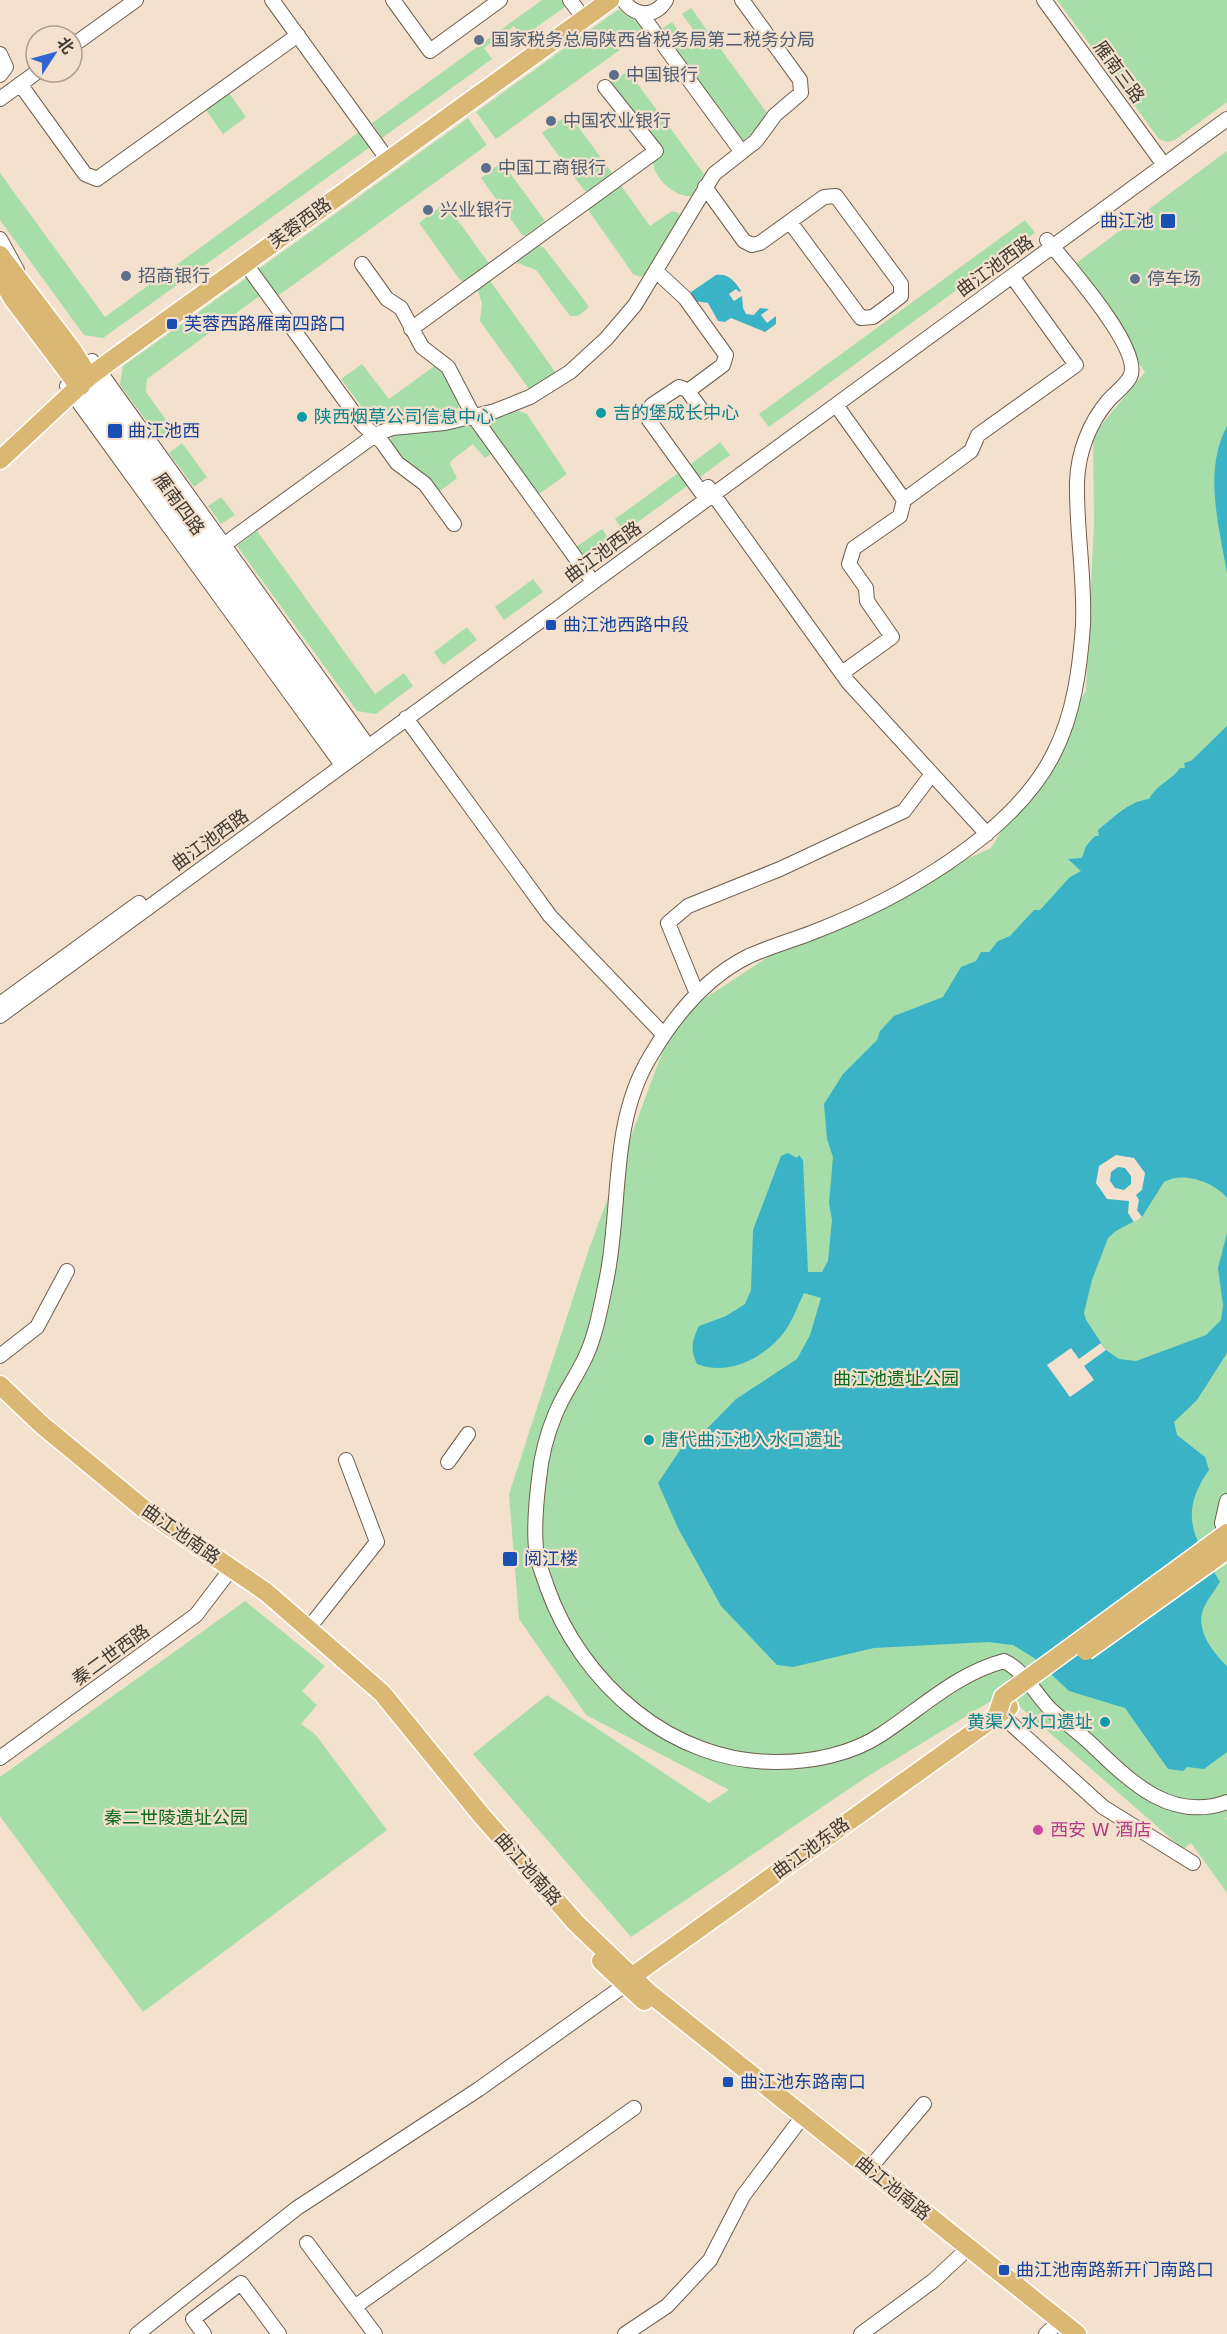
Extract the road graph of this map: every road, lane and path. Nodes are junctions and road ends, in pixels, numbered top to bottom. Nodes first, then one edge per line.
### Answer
1 (136, 0) edge
2 (272, 0) edge
3 (393, 0) edge
4 (500, 0) edge
5 (596, 0) edge
6 (610, 0) edge
7 (623, 0) edge
8 (666, 0) edge
9 (742, 0) edge
10 (1044, 0) edge
11 (574, 6) edge
12 (641, 14) junction
13 (298, 35) junction
14 (84, 37) edge
15 (0, 54) edge
16 (0, 75) edge
17 (24, 81) edge
18 (20, 84) junction
19 (605, 87) dead end
20 (0, 99) edge
21 (1227, 108) edge
22 (1227, 119) edge
23 (741, 151) junction
24 (386, 156) junction
25 (1162, 161) junction
26 (705, 187) junction
27 (789, 222) junction
28 (0, 239) edge
29 (1050, 243) junction
30 (0, 255) edge
31 (245, 263) junction
32 (362, 264) dead end
33 (657, 272) junction
34 (1012, 276) junction
35 (0, 278) edge
36 (21, 280) junction
37 (6, 293) edge
38 (411, 329) junction
39 (82, 378) junction
40 (688, 391) junction
41 (836, 405) junction
42 (703, 412) dead end
43 (474, 417) junction
44 (375, 435) junction
45 (0, 446) edge
46 (0, 460) edge
47 (708, 491) junction
48 (904, 500) junction
49 (454, 524) dead end
50 (218, 549) junction
51 (588, 575) junction
52 (842, 673) junction
53 (406, 718) junction
54 (353, 752) junction
55 (932, 774) junction
56 (987, 834) junction
57 (697, 994) junction
58 (0, 1004) edge
59 (0, 1016) edge
60 (664, 1035) junction
61 (67, 1271) dead end
62 (0, 1356) edge
63 (0, 1385) edge
64 (0, 1399) edge
65 (468, 1434) dead end
66 (346, 1460) dead end
67 (448, 1462) dead end
68 (1227, 1501) edge
69 (1227, 1533) edge
70 (1227, 1543) edge
71 (1227, 1550) edge
72 (228, 1574) junction
73 (308, 1629) junction
74 (1004, 1710) junction
75 (0, 1758) edge
76 (1227, 1802) edge
77 (1192, 1863) dead end
78 (629, 1980) junction
79 (924, 2104) dead end
80 (634, 2108) dead end
81 (800, 2120) junction
82 (869, 2169) junction
83 (307, 2243) dead end
84 (961, 2255) junction
85 (356, 2306) junction
86 (1055, 2329) edge
87 (271, 2331) edge
88 (137, 2334) edge
89 (204, 2334) edge
90 (375, 2334) edge
91 (625, 2334) edge
92 (861, 2334) edge
93 (1077, 2334) edge

1 - 14 street
2 - 13 street
3 - 4 street
5 - 11 main road, 芙蓉西路
6 - 24 main road, 芙蓉西路
7 - 12 street
8 - 12 street
9 - 23 street
10 - 25 street, 雁南三路
11 - 24 main road, 芙蓉西路
12 - 23 street
13 - 18 street
13 - 24 street
15 - 16 street
17 - 18 street
18 - 20 street
19 - 38 street
21 - 25 street, 曲江池西路
22 - 25 street, 曲江池西路
23 - 26 street
24 - 31 main road, 芙蓉西路
24 - 39 main road, 芙蓉西路
25 - 29 street, 曲江池西路
26 - 27 street
26 - 33 street
27 - 27 street
28 - 36 street
29 - 34 street, 曲江池西路
29 - 47 street, 曲江池西路
29 - 56 street
30 - 36 main road, 雁南四路
31 - 39 main road, 芙蓉西路
31 - 44 street
32 - 38 street
33 - 40 street
33 - 43 street
34 - 41 street, 曲江池西路
34 - 48 street
35 - 37 main road, 雁南四路
36 - 39 main road, 雁南四路
37 - 39 main road, 雁南四路
38 - 43 street
39 - 45 main road, 芙蓉西路
39 - 46 main road, 芙蓉西路
39 - 50 street, 雁南四路
39 - 54 street
40 - 42 street
40 - 47 street
41 - 47 street, 曲江池西路
41 - 48 street
43 - 44 street
43 - 51 street
44 - 49 street
44 - 50 street
47 - 51 street, 曲江池西路
47 - 52 street
47 - 53 street, 曲江池西路
48 - 52 street
50 - 54 street, 雁南四路
51 - 54 street, 曲江池西路
52 - 55 street
53 - 54 street, 曲江池西路
53 - 60 street
54 - 58 street, 曲江池西路
54 - 59 street, 曲江池西路
55 - 56 street
55 - 57 street
56 - 57 street
57 - 60 street
60 - 76 street
61 - 62 street
63 - 72 main road, 曲江池南路
64 - 72 main road, 曲江池南路
65 - 67 street
66 - 73 street
68 - 70 street
69 - 74 main road, 曲江池东路, bridge
71 - 74 main road, 曲江池东路, bridge
72 - 73 main road, 曲江池南路
72 - 75 street, 秦二世西路
72 - 78 main road, 曲江池南路
73 - 78 main road, 曲江池南路
74 - 77 street
74 - 78 main road, 曲江池东路
78 - 81 main road, 曲江池南路
78 - 88 street
79 - 82 street
80 - 85 street
81 - 82 main road, 曲江池南路
81 - 84 main road, 曲江池南路
81 - 91 street
82 - 86 main road, 曲江池南路
83 - 85 street
84 - 86 main road, 曲江池南路
84 - 92 street
85 - 90 street
86 - 93 main road, 曲江池南路
87 - 89 street

